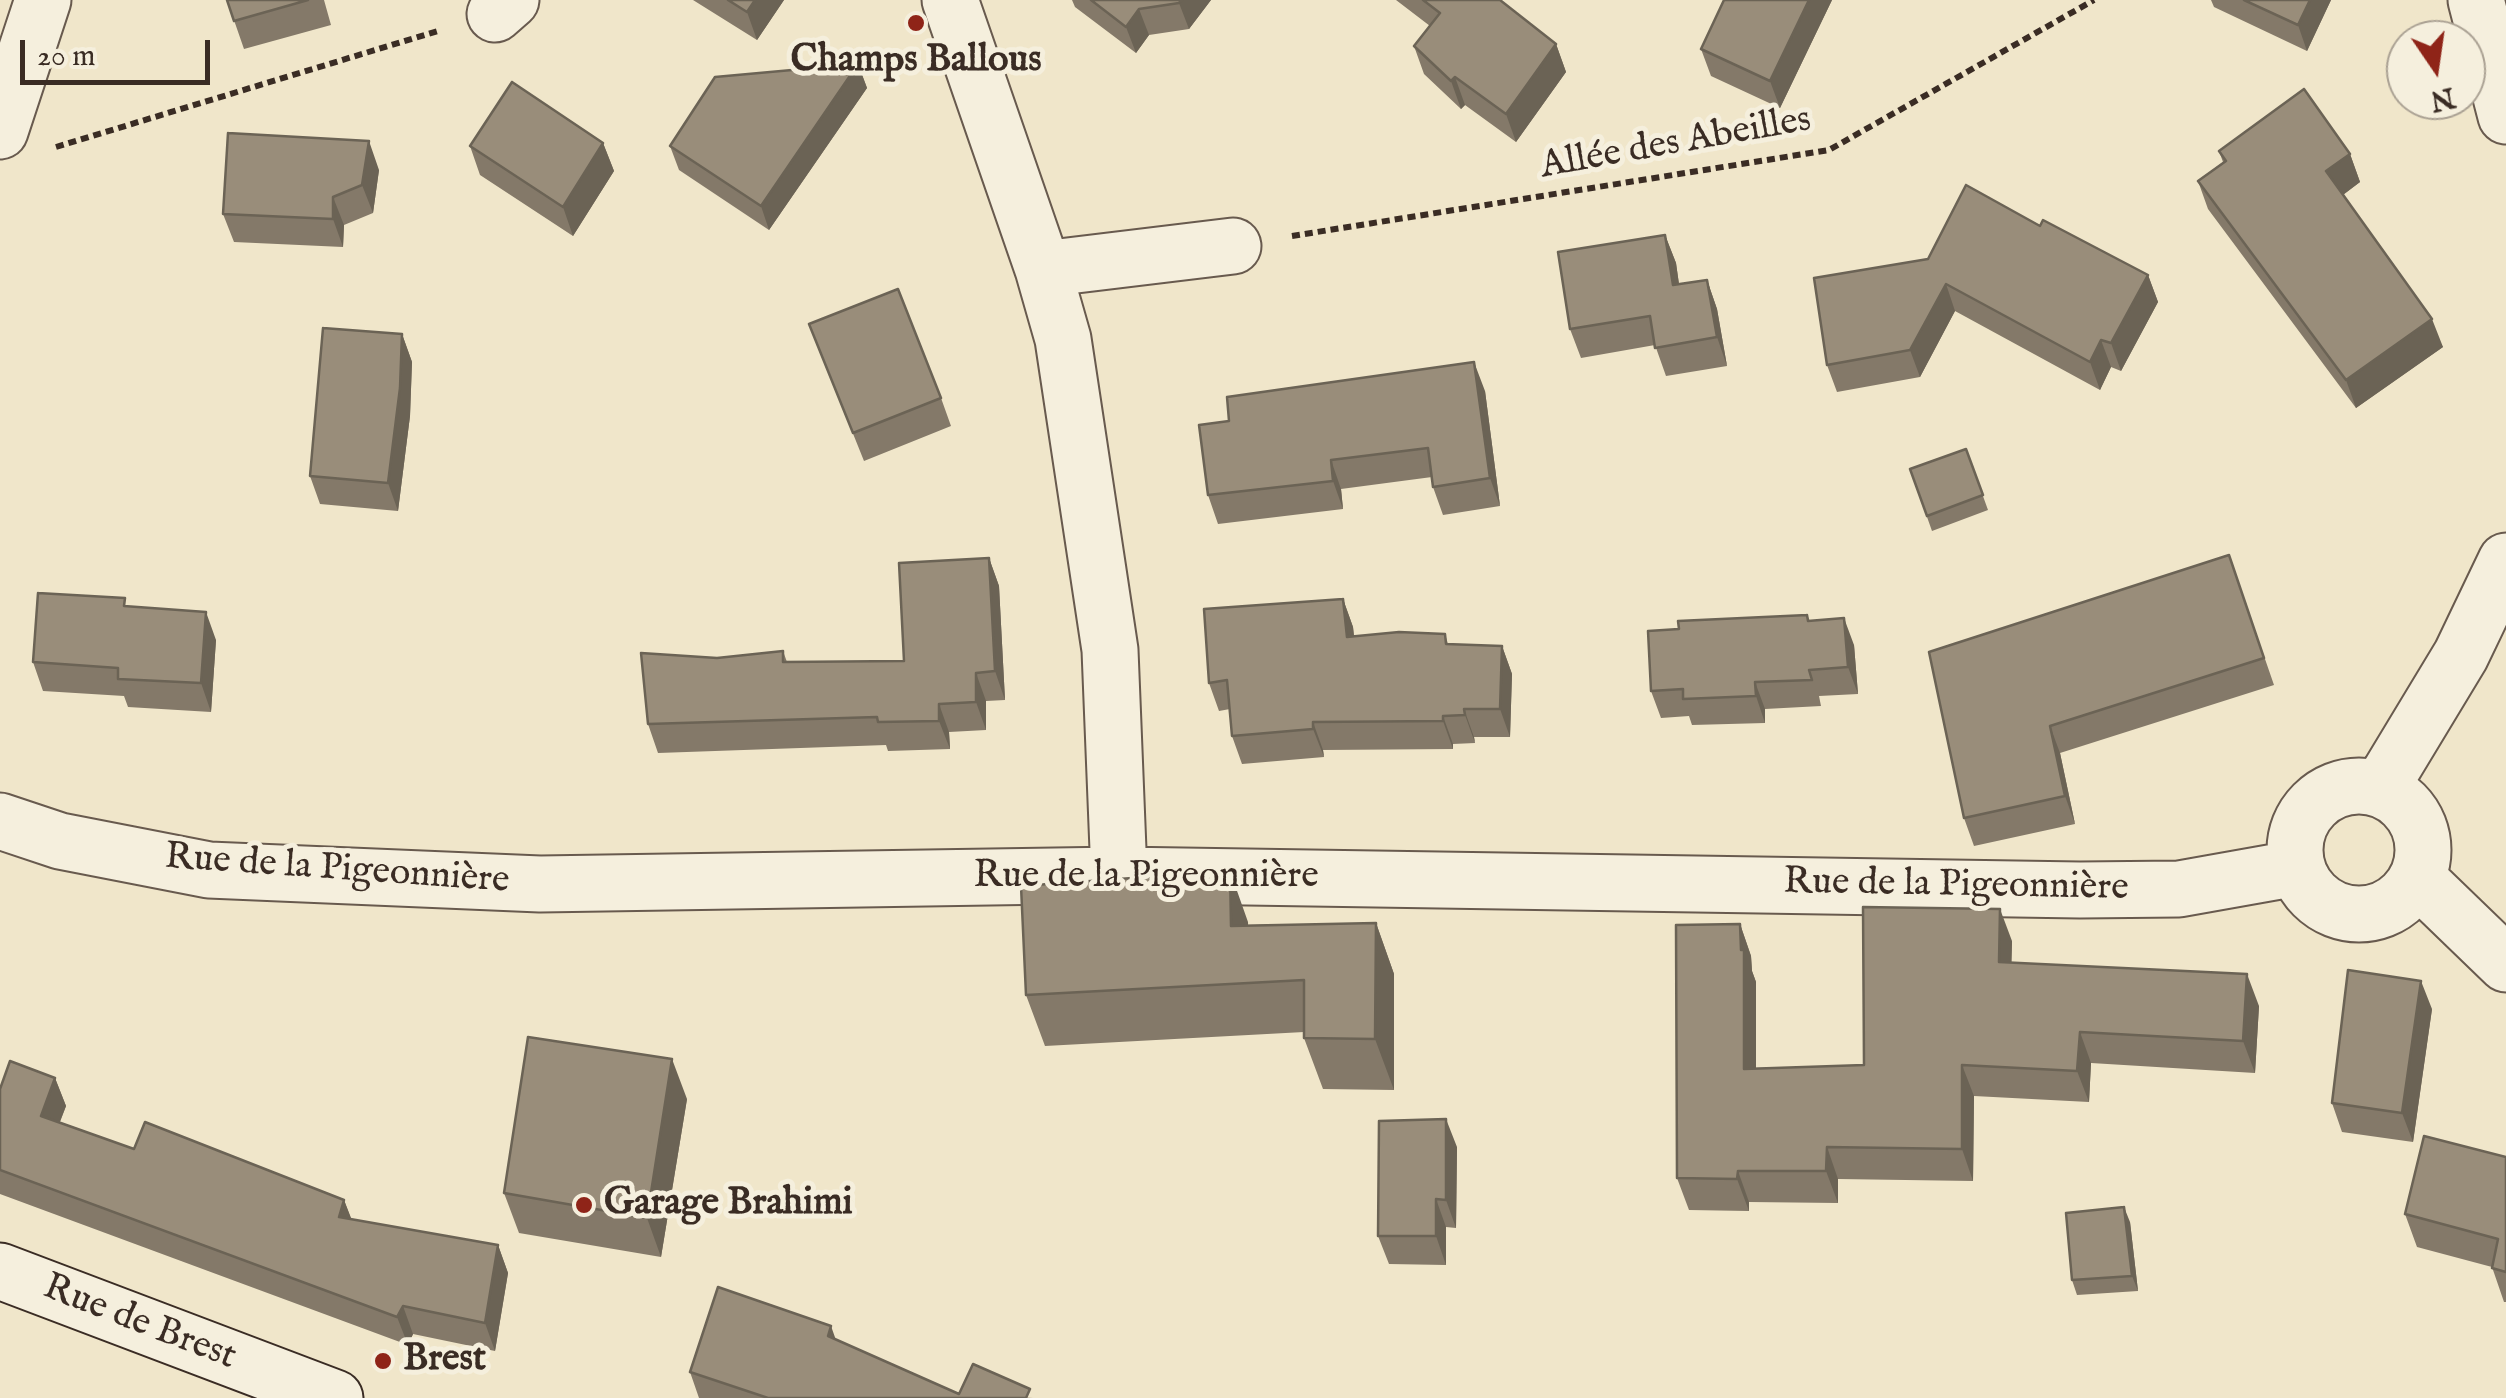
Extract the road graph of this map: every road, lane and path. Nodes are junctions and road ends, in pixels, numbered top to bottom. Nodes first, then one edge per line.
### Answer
1 (43, 0) edge
2 (950, 0) edge
3 (2094, 0) edge
4 (2476, 0) edge
5 (502, 7) edge
6 (2506, 116) edge
7 (19, 139) edge
8 (1233, 246) joint
9 (1043, 269) junction
10 (2506, 561) edge
11 (2380, 789) junction
12 (0, 822) edge
13 (2297, 868) junction
14 (1119, 875) junction
15 (2418, 879) junction
16 (2506, 964) edge
17 (0, 1270) edge
18 (335, 1398) edge

1 - 7 street
2 - 9 street
3 - 8 path, Allée des Abeilles
4 - 6 street
5 - 7 path
8 - 9 street
9 - 14 street
10 - 11 street
11 - 13 street
11 - 15 street
12 - 14 street, Rue de la Pigeonnière
13 - 14 street, Rue de la Pigeonnière
13 - 15 street
15 - 16 street
17 - 18 street, Rue de Brest

